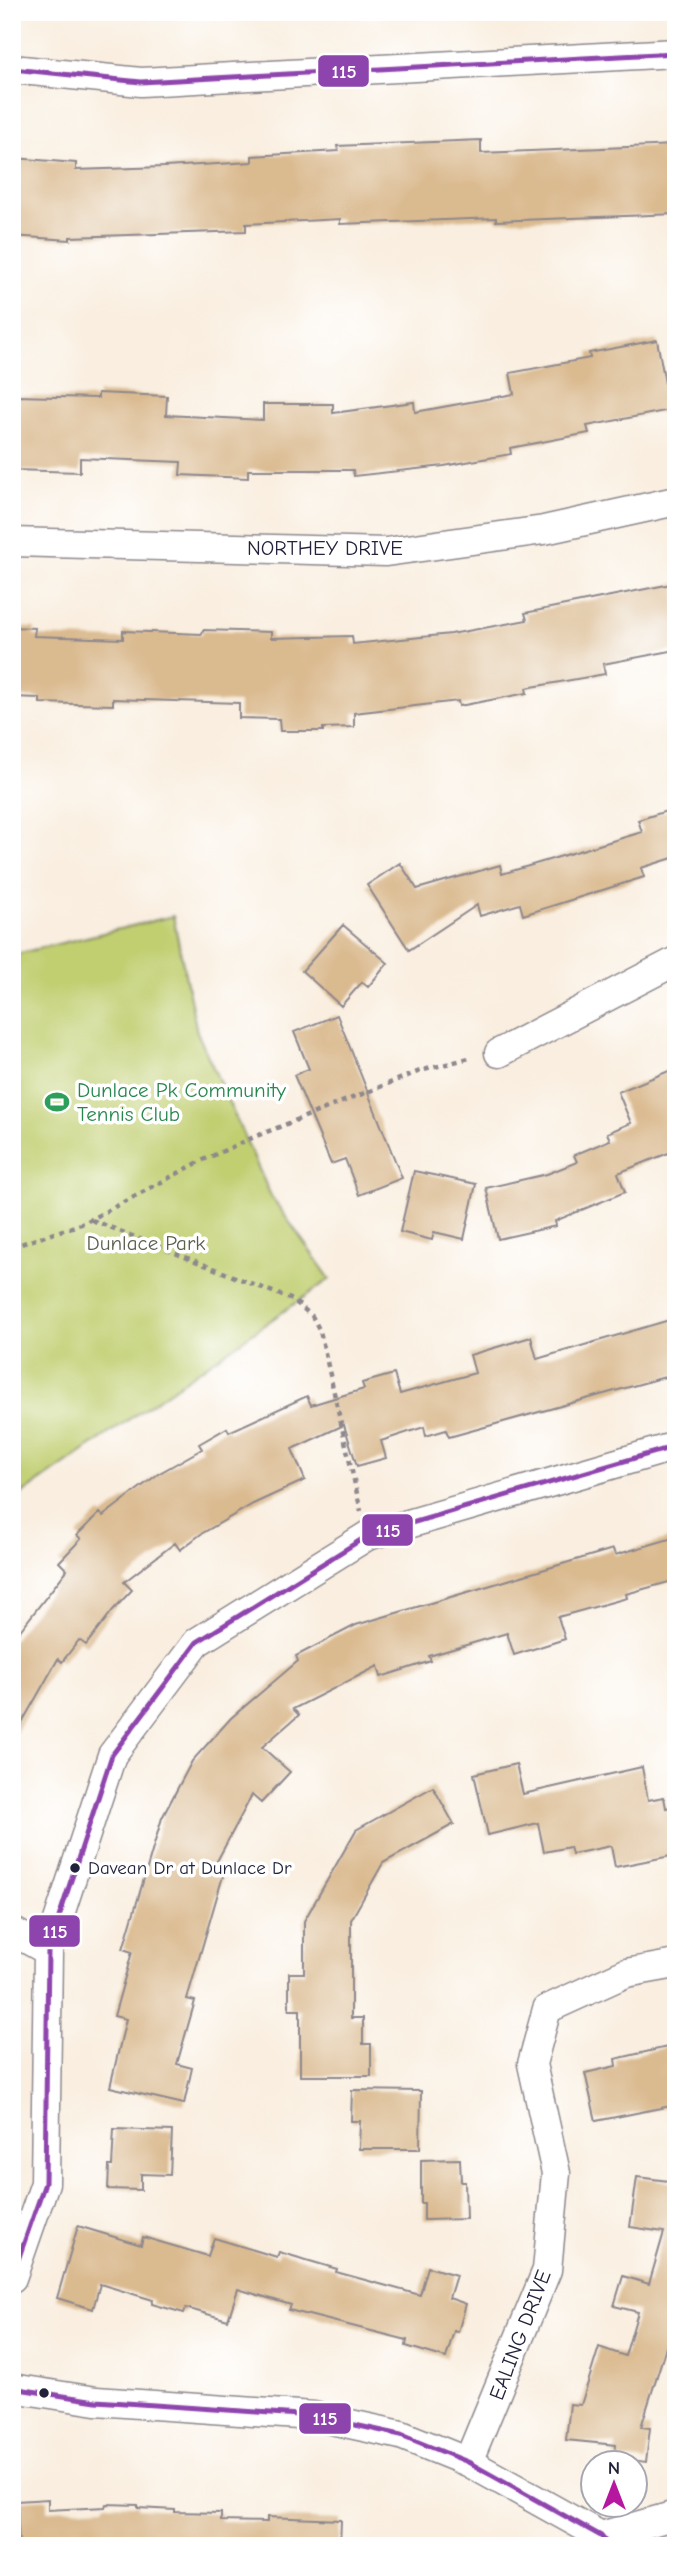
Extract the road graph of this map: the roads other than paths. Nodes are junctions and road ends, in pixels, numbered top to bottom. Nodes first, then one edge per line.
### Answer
1 (676, 53) edge
2 (12, 69) edge
3 (676, 501) edge
4 (12, 542) edge
5 (676, 961) edge
6 (499, 1053) road end
7 (676, 1446) edge
8 (12, 1931) edge
9 (48, 1951) junction
10 (676, 1964) edge
11 (12, 2278) edge
12 (12, 2388) edge
13 (468, 2462) junction
14 (676, 2515) edge
15 (605, 2541) edge

1 - 2 street
3 - 4 street, NORTHEY DRIVE
5 - 6 street
7 - 9 street
8 - 9 street
9 - 11 street
10 - 13 street, EALING DRIVE
12 - 13 street
13 - 15 street
14 - 15 street

